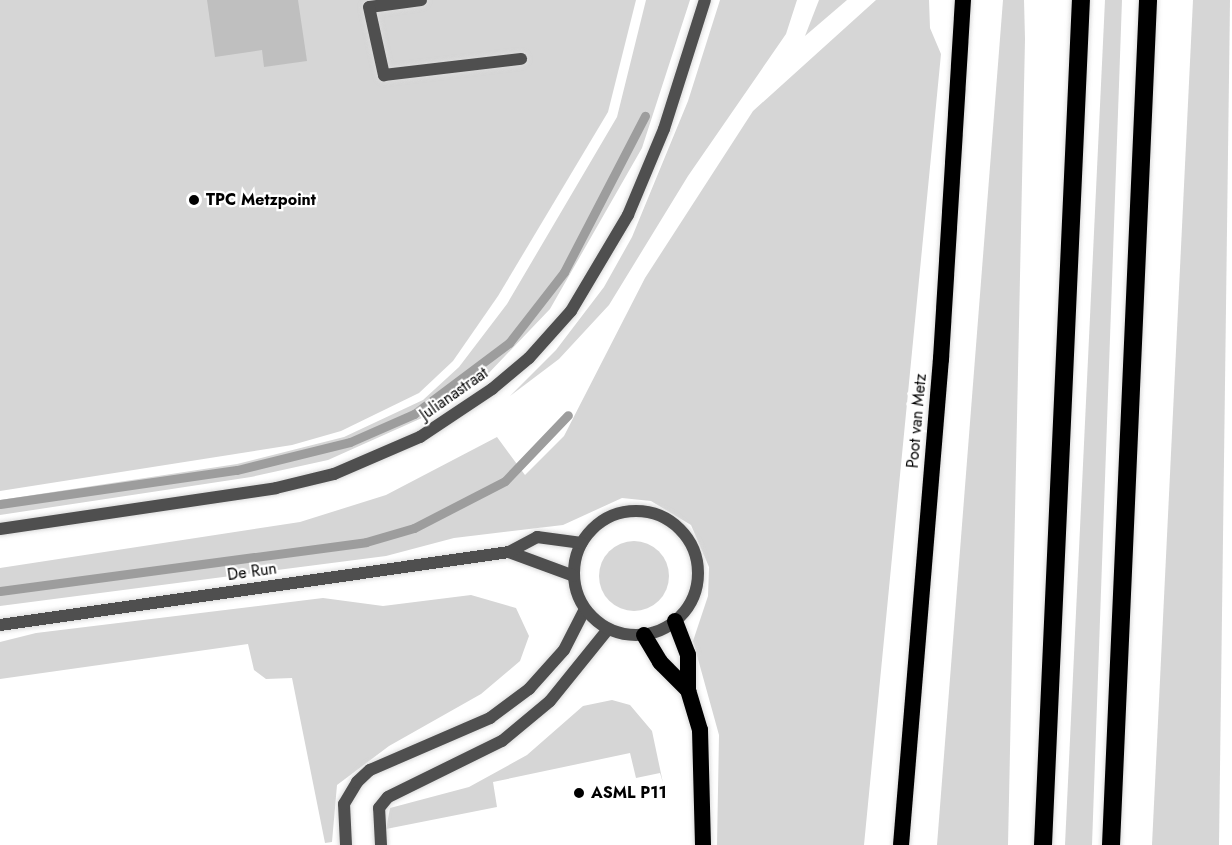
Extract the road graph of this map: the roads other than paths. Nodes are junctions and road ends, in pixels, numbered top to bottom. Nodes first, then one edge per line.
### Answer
1 (421, 0) edge
2 (705, 0) edge
3 (963, 0) edge
4 (1081, 0) edge
5 (1148, 0) edge
6 (521, 59) dead end
7 (0, 529) edge
8 (582, 543) junction
9 (509, 552) junction
10 (574, 576) junction
11 (585, 609) junction
12 (675, 621) junction
13 (0, 625) edge
14 (608, 629) junction
15 (644, 635) junction
16 (688, 690) junction
17 (346, 845) edge
18 (381, 845) edge
19 (703, 845) edge
20 (900, 845) edge
21 (1043, 845) edge
22 (1111, 845) edge

1 - 6 street
2 - 7 street, Julianastraat
3 - 20 highway, Poot van Metz
4 - 21 highway
5 - 22 highway
8 - 9 street, De Run
8 - 10 street
8 - 12 street
9 - 10 street
9 - 13 street, De Run
10 - 11 street
11 - 14 street
11 - 17 street
12 - 15 street
12 - 16 highway
14 - 15 street
14 - 18 street
15 - 16 highway
16 - 19 highway

